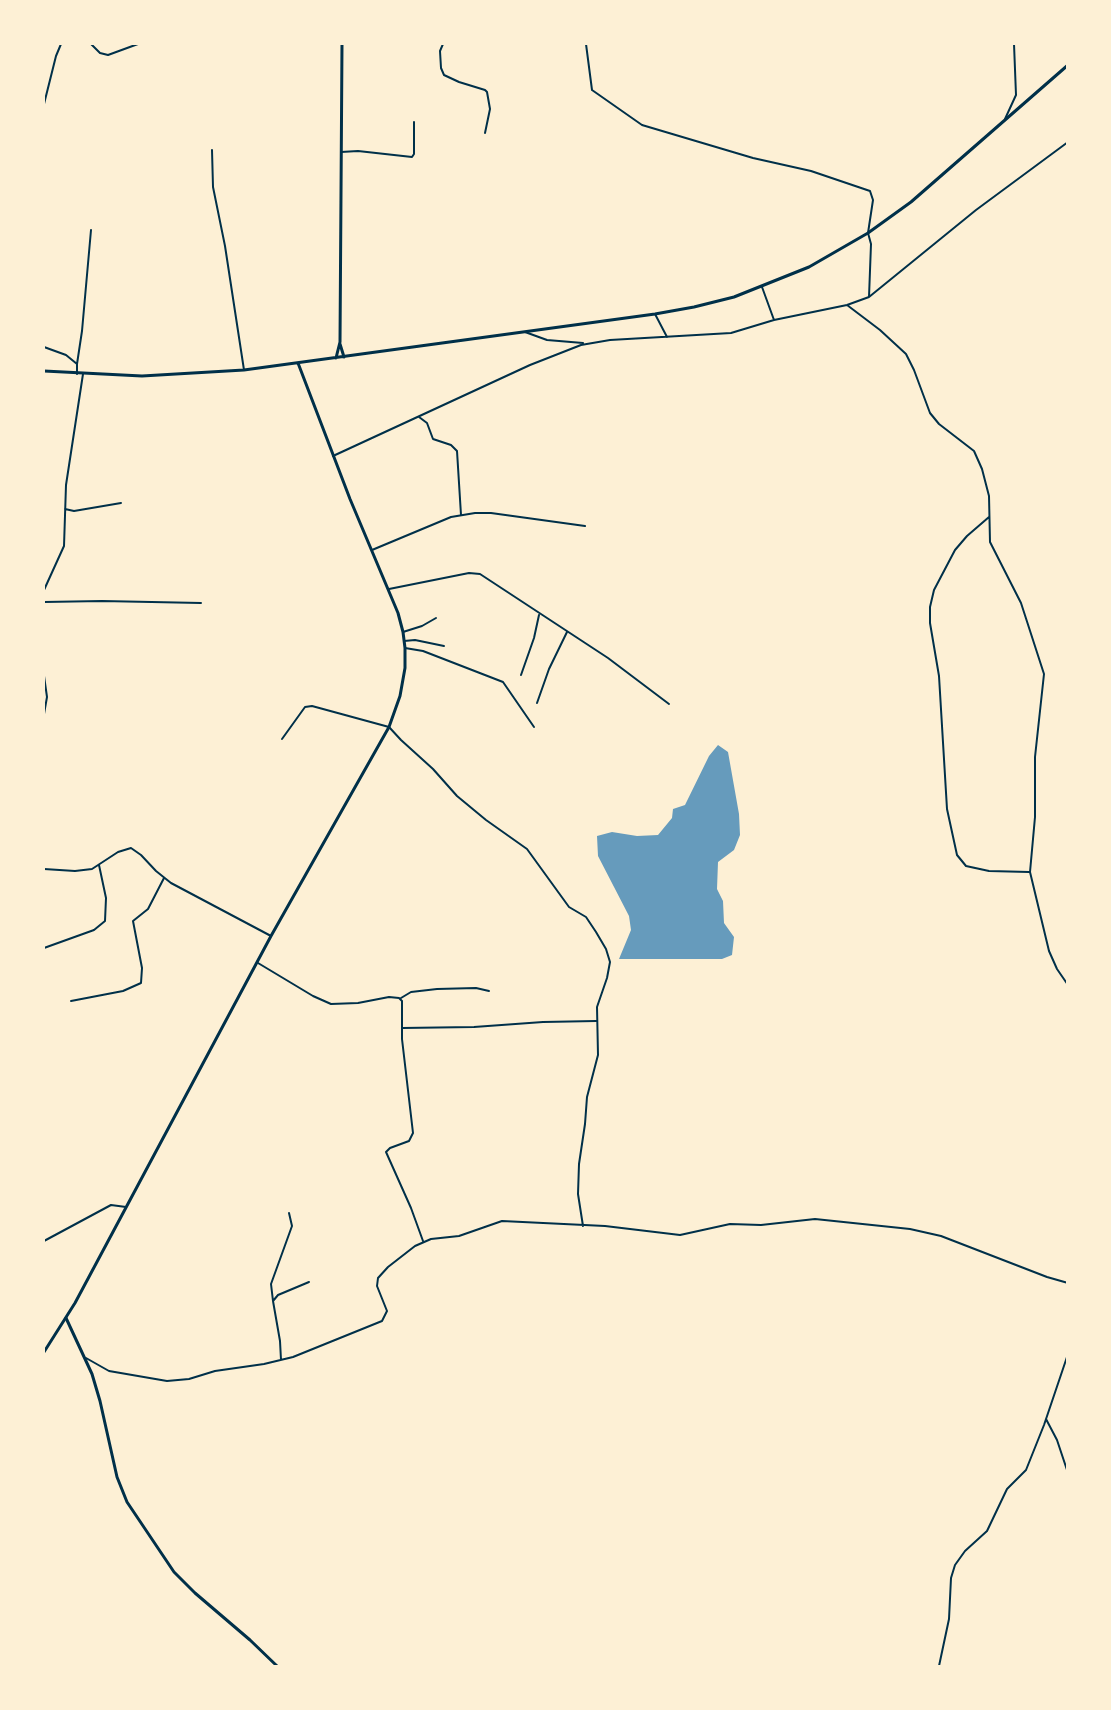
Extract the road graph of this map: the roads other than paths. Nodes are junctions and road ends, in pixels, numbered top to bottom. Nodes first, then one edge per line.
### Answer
1 (61, 44) edge
2 (91, 44) edge
3 (138, 44) edge
4 (342, 44) edge
5 (443, 44) edge
6 (586, 44) edge
7 (1014, 44) edge
8 (1068, 65) edge
9 (44, 104) edge
10 (1005, 119) junction
11 (414, 122) dead end
12 (486, 133) dead end
13 (1068, 142) edge
14 (212, 150) dead end
15 (341, 152) junction
16 (91, 230) dead end
17 (868, 233) junction
18 (762, 287) junction
19 (869, 297) junction
20 (847, 305) junction
21 (655, 314) junction
22 (774, 320) junction
23 (525, 332) junction
24 (667, 337) junction
25 (340, 342) junction
26 (586, 344) junction
27 (44, 347) edge
28 (345, 357) junction
29 (336, 358) junction
30 (298, 363) junction
31 (77, 364) junction
32 (244, 370) junction
33 (44, 371) edge
34 (77, 374) junction
35 (83, 374) junction
36 (428, 413) junction
37 (419, 417) junction
38 (427, 423) junction
39 (333, 456) junction
40 (121, 503) dead end
41 (64, 509) junction
42 (462, 515) junction
43 (989, 517) junction
44 (585, 526) dead end
45 (372, 550) junction
46 (389, 589) junction
47 (44, 590) edge
48 (44, 602) edge
49 (201, 603) dead end
50 (539, 615) junction
51 (436, 618) dead end
52 (404, 632) junction
53 (567, 632) junction
54 (404, 640) junction
55 (444, 646) dead end
56 (405, 648) junction
57 (521, 675) dead end
58 (44, 676) edge
59 (537, 703) dead end
60 (669, 704) dead end
61 (44, 714) edge
62 (389, 727) junction
63 (534, 727) dead end
64 (282, 739) dead end
65 (99, 865) junction
66 (44, 869) edge
67 (1030, 872) junction
68 (164, 878) junction
69 (271, 936) junction
70 (44, 948) edge
71 (258, 963) junction
72 (1068, 985) edge
73 (489, 991) dead end
74 (400, 998) junction
75 (72, 1001) dead end
76 (596, 1021) junction
77 (402, 1028) junction
78 (126, 1207) junction
79 (290, 1213) dead end
80 (583, 1226) junction
81 (44, 1241) edge
82 (423, 1241) junction
83 (309, 1282) dead end
84 (1068, 1283) edge
85 (273, 1300) junction
86 (66, 1318) junction
87 (44, 1352) edge
88 (1068, 1354) edge
89 (86, 1358) junction
90 (281, 1360) junction
91 (1046, 1419) junction
92 (1068, 1473) edge
93 (277, 1666) edge
94 (939, 1666) edge

1 - 9 street
2 - 3 street
4 - 15 main road
5 - 12 street
6 - 17 street
7 - 10 street
8 - 10 main road
10 - 17 main road
11 - 15 street
13 - 19 street
14 - 32 street
15 - 25 main road
16 - 31 street
17 - 18 main road
17 - 19 street
18 - 21 main road
18 - 22 street
19 - 20 street
20 - 22 street
20 - 43 street
21 - 23 main road
21 - 24 street
22 - 24 street
23 - 26 street
23 - 28 main road
24 - 26 street
25 - 28 main road
25 - 29 main road
26 - 36 street
27 - 31 street
28 - 29 main road
29 - 30 main road
30 - 32 main road
30 - 39 main road
31 - 34 street
32 - 35 main road
33 - 34 main road
34 - 35 main road
35 - 41 street
36 - 37 street
36 - 38 street
37 - 38 street
37 - 39 street
38 - 42 street
39 - 45 main road
40 - 41 street
41 - 47 street
42 - 44 street
42 - 45 street
43 - 67 street
43 - 67 street
45 - 46 main road
46 - 50 street
46 - 52 main road
48 - 49 street
50 - 53 street
50 - 57 street
51 - 52 street
52 - 54 main road
53 - 59 street
53 - 60 street
54 - 55 street
54 - 56 main road
56 - 62 main road
56 - 63 street
58 - 61 street
62 - 64 street
62 - 69 main road
62 - 76 street
65 - 66 street
65 - 68 street
65 - 70 street
67 - 72 street
68 - 69 street
68 - 75 street
69 - 71 main road
71 - 74 street
71 - 78 main road
73 - 74 street
74 - 77 street
76 - 77 street
76 - 80 street
77 - 82 street
78 - 81 street
78 - 86 main road
79 - 85 street
80 - 82 street
80 - 84 street
82 - 90 street
83 - 85 street
85 - 90 street
86 - 87 main road
86 - 89 main road
88 - 91 street
89 - 90 street
89 - 93 main road
91 - 92 street
91 - 94 street

